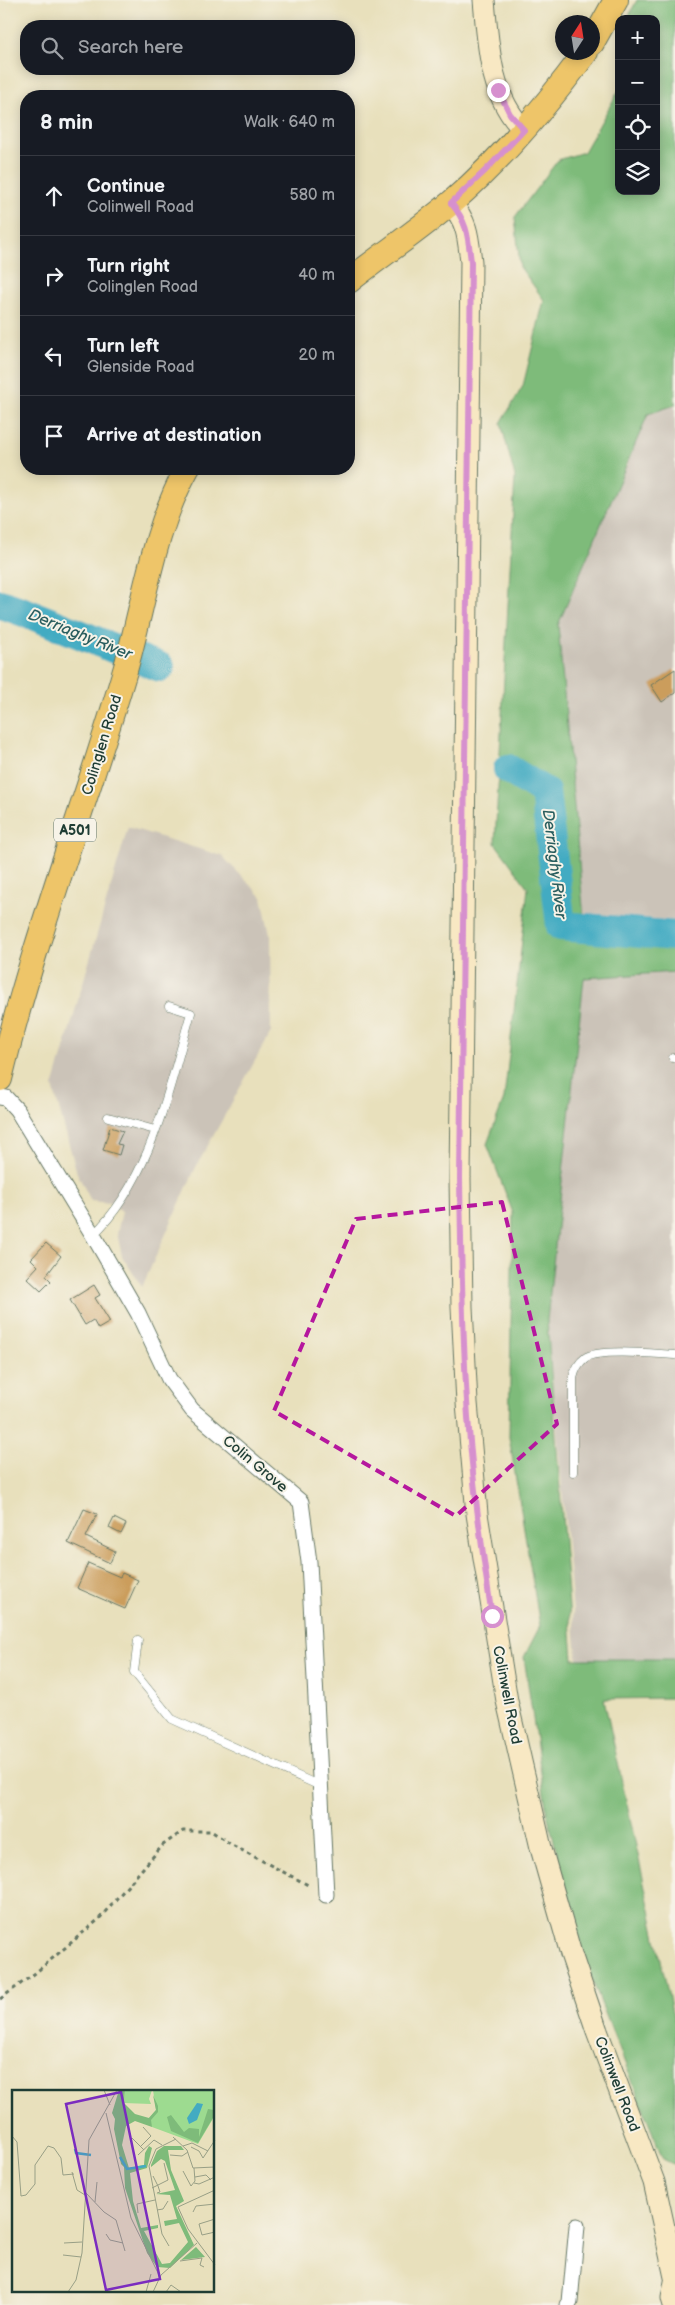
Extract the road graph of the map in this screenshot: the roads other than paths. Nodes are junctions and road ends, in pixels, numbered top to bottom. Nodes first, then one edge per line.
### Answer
1 (484, 0) edge
2 (616, 0) edge
3 (600, 28) edge
4 (580, 60) edge
5 (524, 130) junction
6 (451, 203) junction
7 (355, 276) edge
8 (184, 475) edge
9 (169, 1006) dead end
10 (0, 1079) edge
11 (0, 1097) edge
12 (108, 1117) dead end
13 (154, 1130) junction
14 (93, 1235) junction
15 (675, 1355) edge
16 (573, 1472) dead end
17 (138, 1640) dead end
18 (320, 1786) junction
19 (326, 1894) road end
20 (654, 2182) junction
21 (675, 2210) edge
22 (577, 2226) dead end
23 (675, 2277) edge
24 (568, 2305) edge

1 - 5 street
2 - 3 main road
4 - 5 main road
5 - 6 main road
6 - 7 main road
6 - 20 street, Colinwell Road
8 - 10 main road, Colinglen Road / A501
9 - 13 lane
11 - 14 street, Colin Grove
12 - 13 lane
13 - 14 lane
14 - 18 street, Colin Grove
15 - 16 lane
17 - 18 lane
18 - 19 street, Colin Grove
20 - 21 street, Colinwell Road
20 - 23 street, Colinwell Road
22 - 24 street

